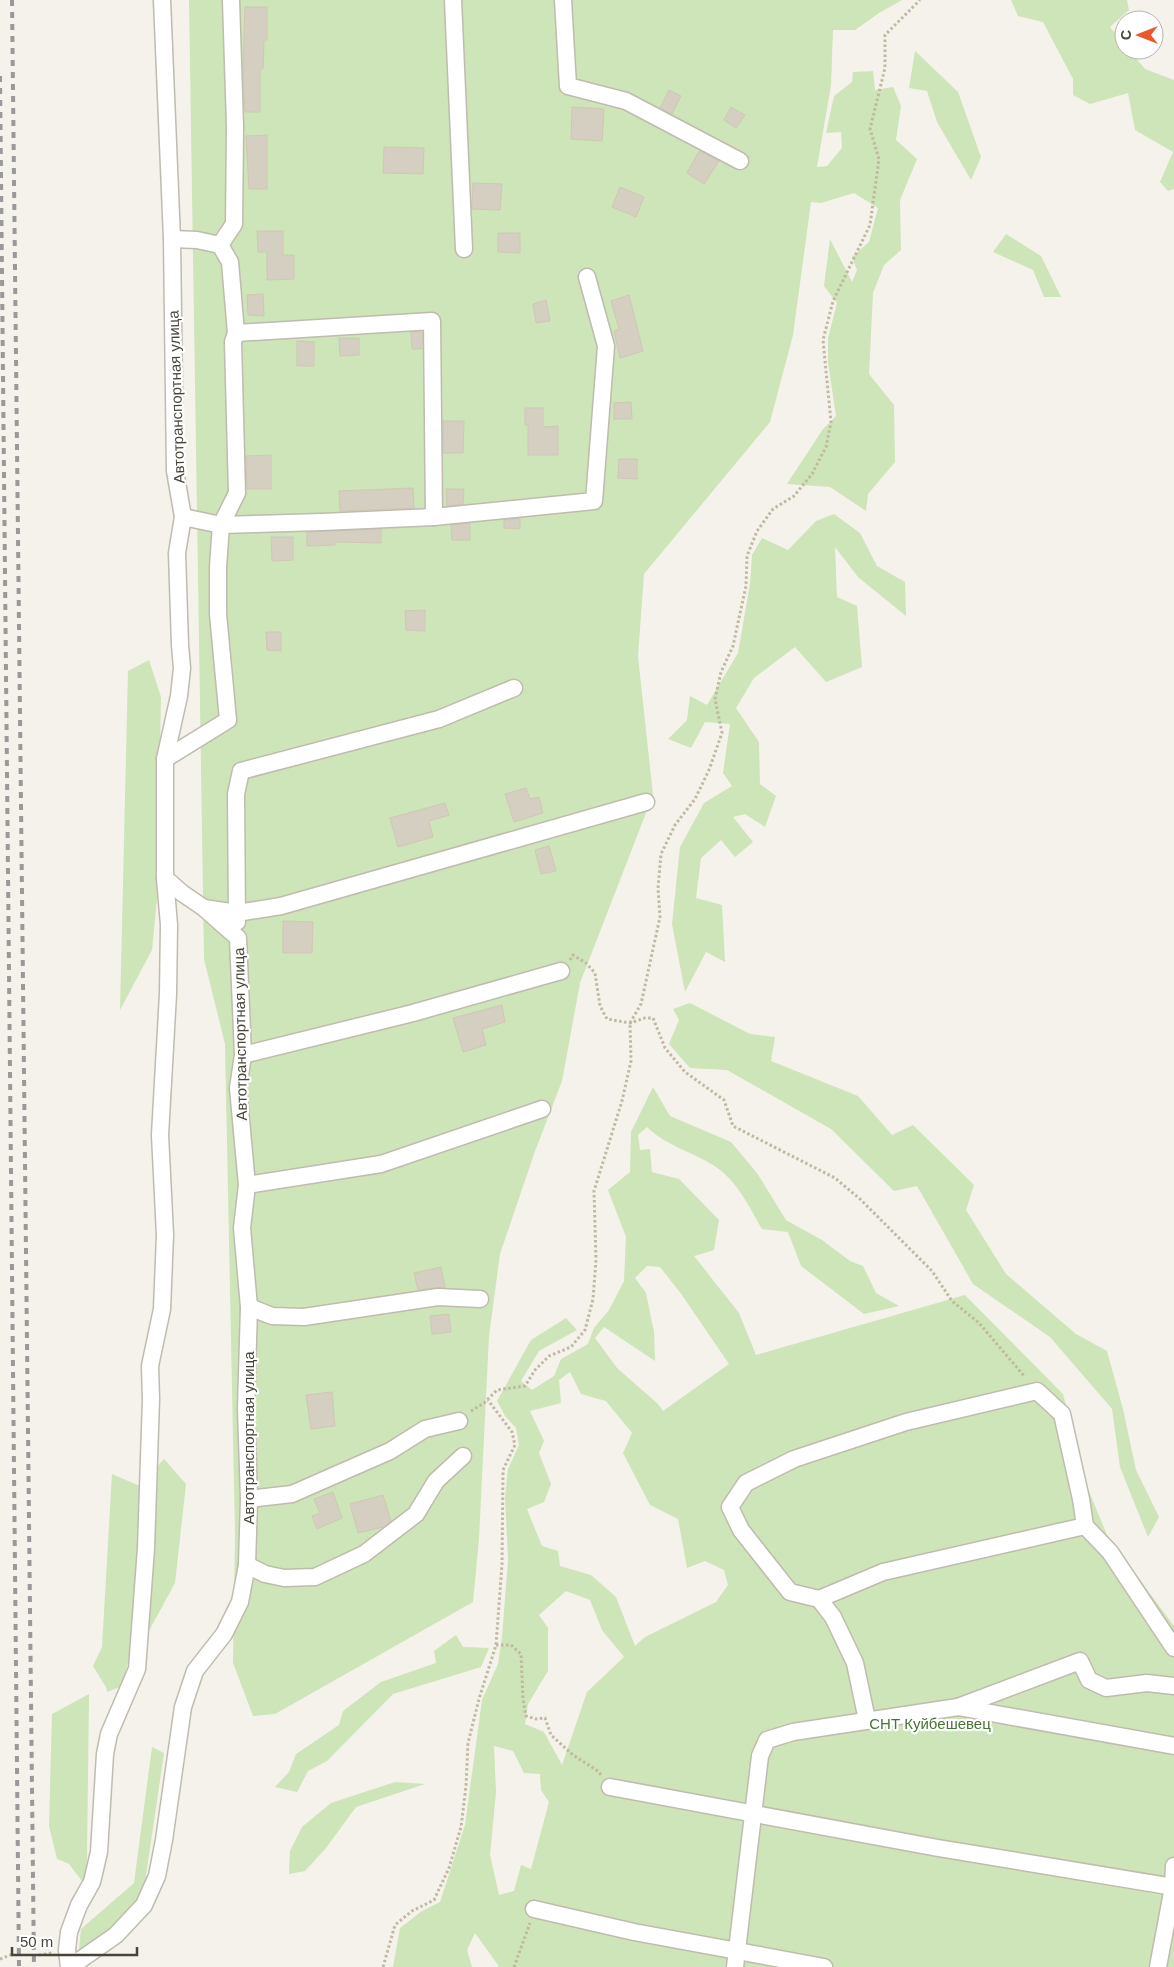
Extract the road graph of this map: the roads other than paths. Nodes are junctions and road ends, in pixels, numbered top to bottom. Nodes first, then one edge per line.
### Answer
1 (162, 0) edge
2 (231, 0) edge
3 (454, 0) edge
4 (563, 0) edge
5 (740, 161) dead end
6 (172, 239) junction
7 (220, 246) junction
8 (464, 249) dead end
9 (587, 277) dead end
10 (236, 334) junction
11 (183, 517) junction
12 (434, 517) junction
13 (221, 525) junction
14 (514, 688) dead end
15 (165, 759) junction
16 (646, 802) dead end
17 (166, 878) junction
18 (204, 908) junction
19 (236, 913) junction
20 (238, 938) junction
21 (561, 970) road end
22 (243, 1055) junction
23 (542, 1109) dead end
24 (247, 1186) junction
25 (480, 1299) dead end
26 (249, 1307) junction
27 (459, 1421) road end
28 (463, 1456) dead end
29 (249, 1500) junction
30 (1085, 1526) junction
31 (247, 1565) junction
32 (819, 1599) junction
33 (1174, 1648) edge
34 (1174, 1686) edge
35 (958, 1707) junction
36 (868, 1720) junction
37 (1174, 1746) edge
38 (610, 1788) road end
39 (753, 1814) junction
40 (1174, 1866) edge
41 (1173, 1887) edge
42 (534, 1909) road end
43 (737, 1950) junction
44 (70, 1967) edge
45 (735, 1967) edge
46 (824, 1967) edge
47 (1158, 1967) edge

1 - 6 street, Автотранспортная улица
2 - 7 street
3 - 8 street
4 - 5 street
6 - 7 street
6 - 11 street, Автотранспортная улица
7 - 10 street
9 - 12 street
10 - 12 street
10 - 13 street
11 - 13 street
11 - 15 street, Автотранспортная улица
12 - 13 street
13 - 15 street
14 - 19 street
15 - 17 street, Автотранспортная улица
16 - 19 street
17 - 18 street, Автотранспортная улица
17 - 44 street
18 - 19 street
18 - 20 street, Автотранспортная улица
19 - 20 street
20 - 22 street, Автотранспортная улица
21 - 22 street
22 - 24 street, Автотранспортная улица
23 - 24 street
24 - 26 street, Автотранспортная улица
25 - 26 street
26 - 29 street, Автотранспортная улица
27 - 29 street
28 - 31 street
29 - 31 street, Автотранспортная улица
30 - 32 street
30 - 32 street
30 - 33 street
31 - 44 street, Автотранспортная улица
32 - 36 street
34 - 35 street
35 - 36 street
35 - 37 street
36 - 39 street
38 - 39 street
39 - 41 street
39 - 43 street
40 - 41 street
41 - 47 street
42 - 43 street
43 - 45 street
43 - 46 street

